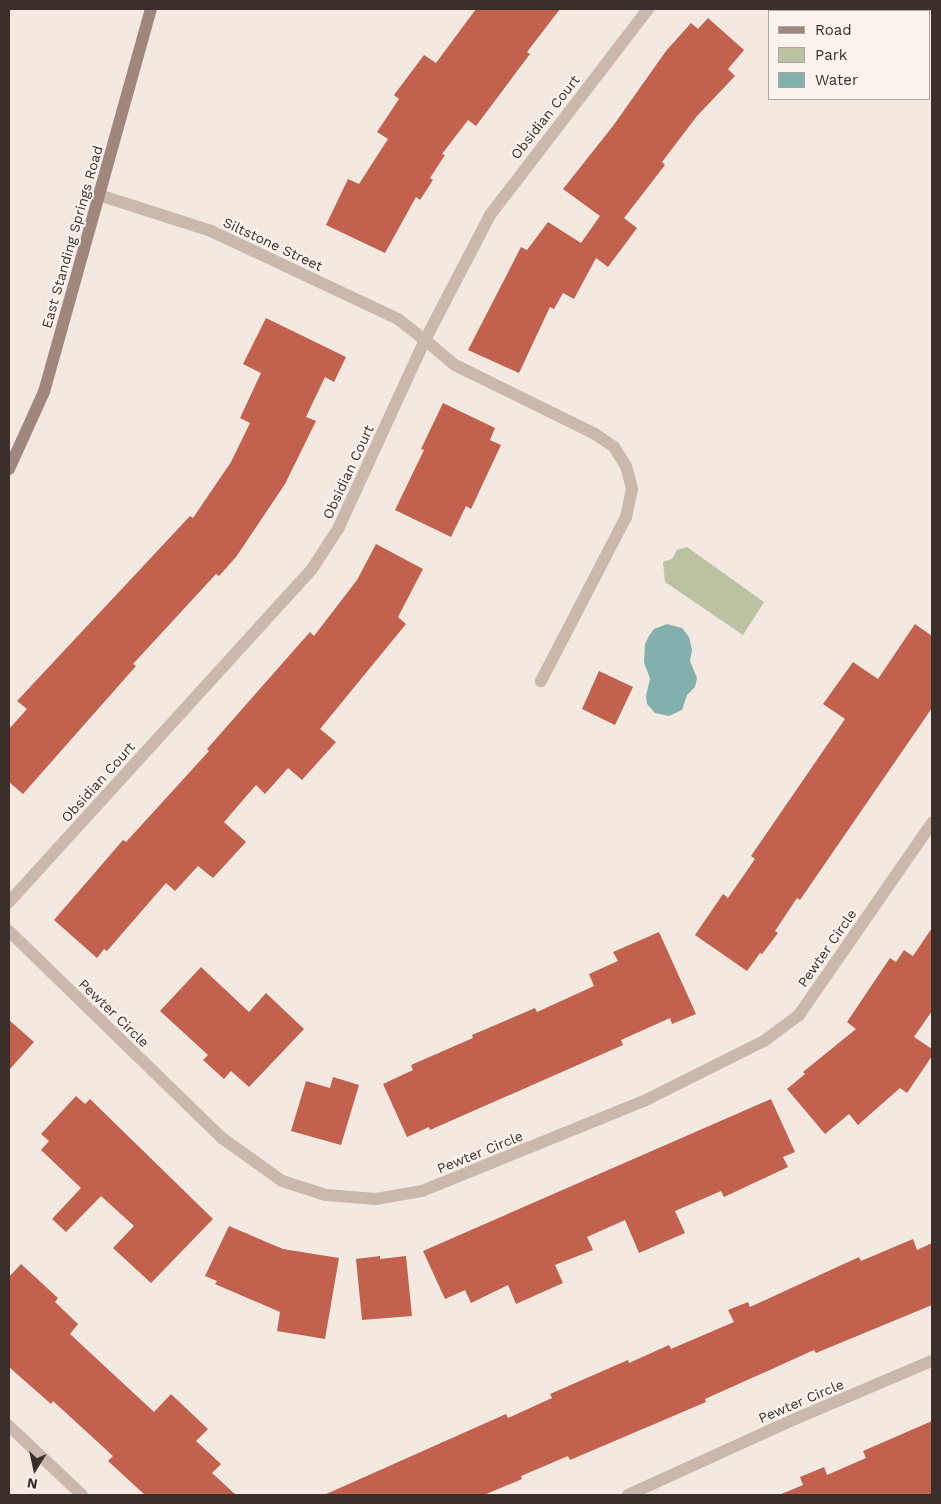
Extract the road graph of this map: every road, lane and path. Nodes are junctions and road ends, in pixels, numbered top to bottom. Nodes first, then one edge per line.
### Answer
1 (151, 9) edge
2 (648, 9) edge
3 (99, 195) junction
4 (425, 340) junction
5 (9, 469) edge
6 (541, 681) dead end
7 (932, 823) edge
8 (9, 902) edge
9 (9, 931) edge
10 (932, 1362) edge
11 (9, 1426) edge
12 (82, 1495) edge
13 (628, 1495) edge

1 - 3 street, East Standing Springs Road
2 - 4 street, Obsidian Court
3 - 4 street, Siltstone Street
3 - 5 street, East Standing Springs Road
4 - 6 street, Siltstone Street
4 - 8 street, Obsidian Court
7 - 9 street, Pewter Circle
10 - 13 street, Pewter Circle
11 - 12 street

